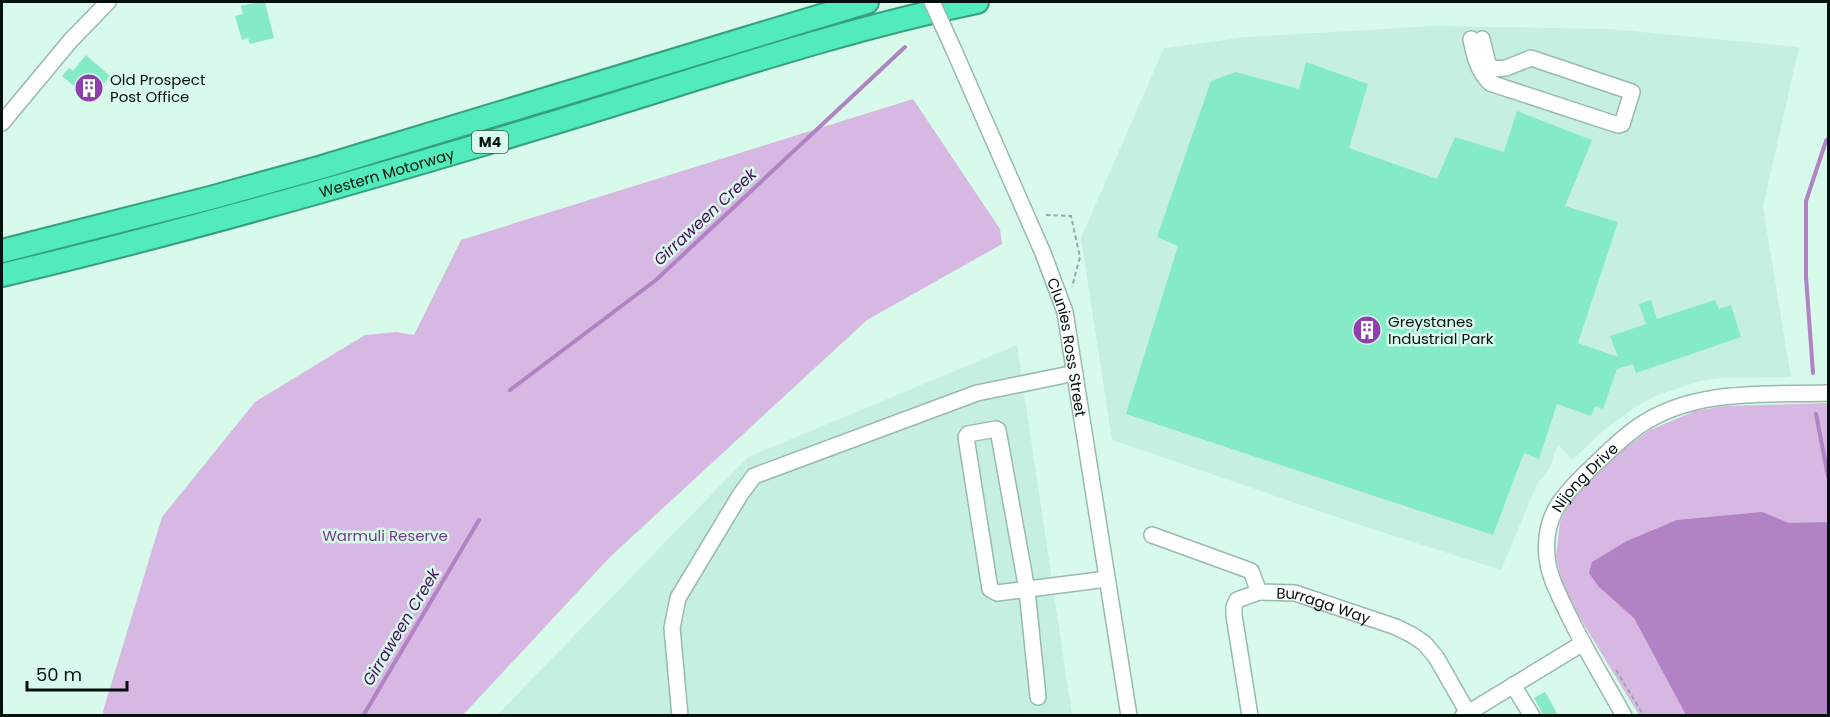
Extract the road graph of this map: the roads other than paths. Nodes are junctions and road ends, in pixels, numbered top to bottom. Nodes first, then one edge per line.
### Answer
1 (108, 2) edge
2 (867, 2) edge
3 (932, 2) edge
4 (977, 2) edge
5 (1476, 39) joint
6 (2, 123) edge
7 (8, 249) edge
8 (2, 275) edge
9 (1075, 373) junction
10 (1828, 393) edge
11 (1152, 535) dead end
12 (1107, 579) junction
13 (1026, 590) junction
14 (1259, 592) junction
15 (1582, 643) junction
16 (1513, 685) junction
17 (1038, 697) dead end
18 (1466, 714) edge
19 (680, 716) edge
20 (1129, 716) edge
21 (1250, 716) edge
22 (1532, 716) edge
23 (1624, 716) edge

1 - 6 street
2 - 7 highway, Western Motorway / M4
3 - 9 street, Clunies Ross Street, bridge
4 - 8 highway, Western Motorway / M4
5 - 5 street
9 - 12 street, Clunies Ross Street
9 - 19 street
10 - 15 street, Nijong Drive
11 - 14 street, Burraga Way
12 - 13 street
12 - 20 street, Clunies Ross Street
13 - 13 street
13 - 17 street
14 - 18 street, Burraga Way
14 - 21 street
15 - 16 street
15 - 23 street, Nijong Drive
16 - 18 street
16 - 22 street

